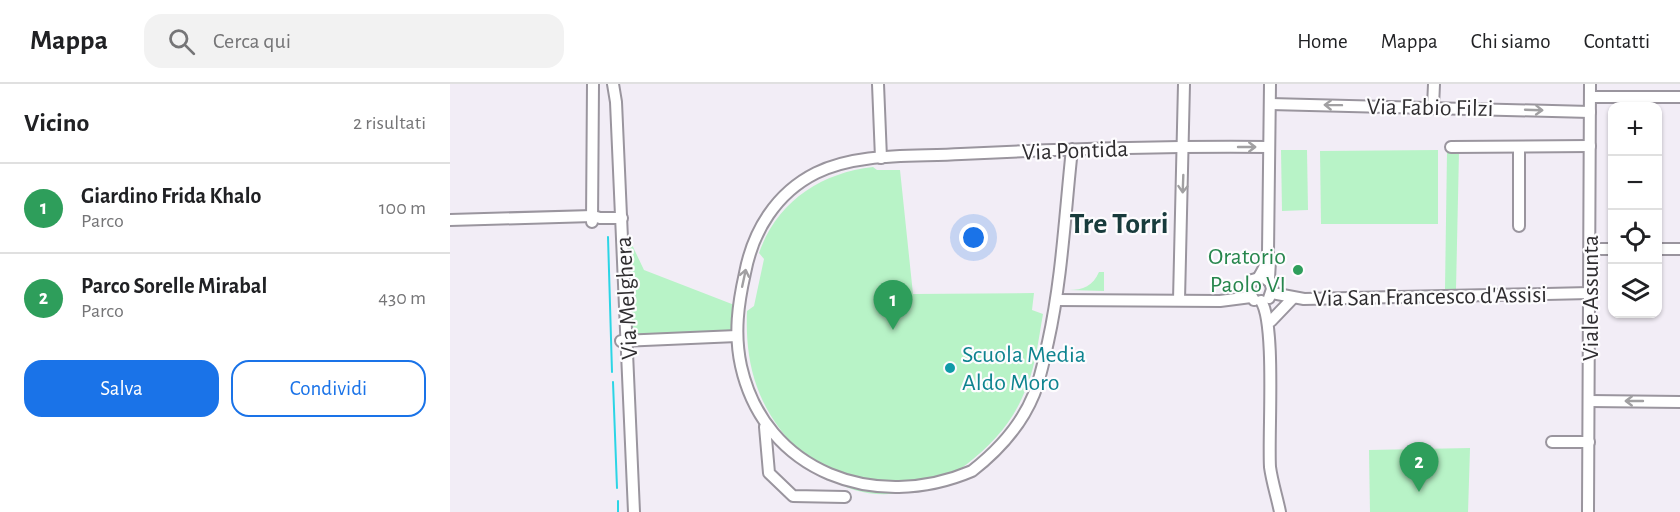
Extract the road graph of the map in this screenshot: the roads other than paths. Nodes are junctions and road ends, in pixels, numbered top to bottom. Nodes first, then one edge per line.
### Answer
1 (593, 84) edge
2 (612, 84) edge
3 (878, 84) edge
4 (1184, 84) edge
5 (1270, 84) edge
6 (1434, 84) edge
7 (1590, 84) edge
8 (1590, 97) junction
9 (1680, 97) edge
10 (1270, 104) junction
11 (1433, 107) junction
12 (1590, 112) junction
13 (1184, 146) junction
14 (1590, 146) junction
15 (1269, 147) junction
16 (1451, 147) dead end
17 (1519, 147) junction
18 (1072, 149) junction
19 (881, 158) junction
20 (619, 218) junction
21 (595, 219) junction
22 (450, 220) edge
23 (450, 226) edge
24 (1519, 226) dead end
25 (1590, 249) junction
26 (1608, 249) edge
27 (1662, 249) edge
28 (1680, 249) edge
29 (1268, 252) junction
30 (1590, 292) junction
31 (1262, 293) junction
32 (1293, 298) junction
33 (1056, 300) junction
34 (1179, 300) junction
35 (1271, 321) junction
36 (737, 336) junction
37 (1269, 337) junction
38 (624, 341) junction
39 (1589, 401) junction
40 (1680, 402) edge
41 (765, 424) junction
42 (1552, 442) dead end
43 (1588, 442) junction
44 (812, 477) dead end
45 (823, 484) dead end
46 (935, 494) dead end
47 (628, 512) edge
48 (634, 512) edge
49 (1280, 512) edge
50 (1588, 512) edge

1 - 21 street
2 - 20 street, Via Melghera
3 - 19 street
4 - 13 street
5 - 10 street
6 - 11 street
7 - 8 street, Viale Assunta
8 - 9 street
8 - 12 street, Viale Assunta
11 -> 10 street, Via Fabio Filzi
10 - 15 street
11 -> 12 street, Via Fabio Filzi
12 - 14 street, Viale Assunta
13 -> 15 street, Via Pontida
13 - 18 street, Via Pontida
13 -> 34 street
14 - 17 street
14 - 25 street, Viale Assunta
15 - 29 street
16 - 17 street
17 - 24 street
18 - 19 street, Via Pontida
18 - 33 street
36 -> 19 street, Via Pontida
20 - 21 street
20 - 38 street, Via Melghera
21 - 22 street
21 - 23 street
25 - 26 street
25 - 30 street, Viale Assunta
27 - 28 street
29 - 31 street
29 - 31 street
30 - 32 street, Via San Francesco d'Assisi
30 - 39 street, Viale Assunta
31 - 32 street, Via San Francesco d'Assisi
31 - 34 street
31 - 35 street
31 - 37 street
32 - 35 street
33 - 34 street
33 - 46 street
35 - 37 street
36 - 38 street
36 - 41 street, Via Pontida
37 - 49 street
38 - 47 street, Via Melghera
38 - 48 street, Via Melghera
40 -> 39 street
39 - 43 street, Viale Assunta
41 - 44 street
41 - 45 street
42 - 43 street
43 - 50 street, Viale Assunta

